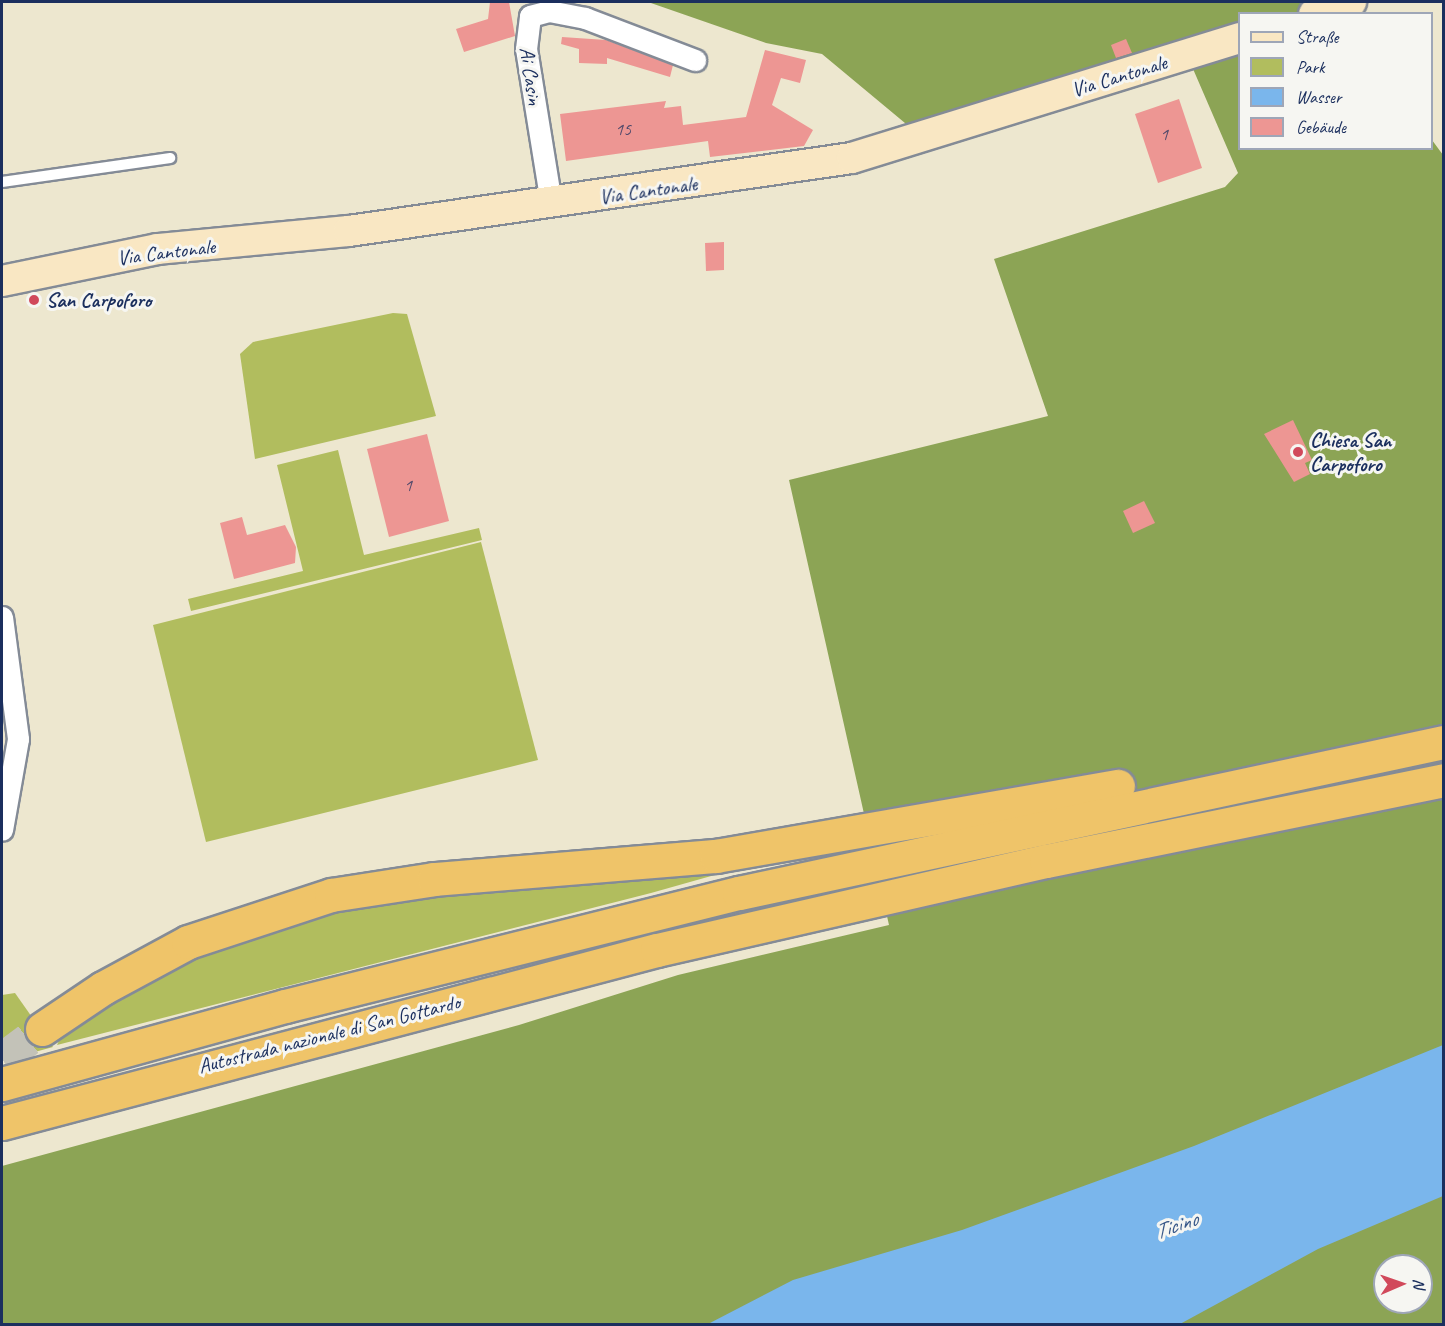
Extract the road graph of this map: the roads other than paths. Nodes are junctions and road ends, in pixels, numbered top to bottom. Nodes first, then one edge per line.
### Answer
1 (1351, 2) edge
2 (1320, 12) edge
3 (1238, 38) edge
4 (695, 60) dead end
5 (170, 158) dead end
6 (2, 182) edge
7 (551, 203) junction
8 (43, 277) junction
9 (2, 281) edge
10 (2, 303) edge
11 (2, 617) edge
12 (3, 639) edge
13 (1443, 742) edge
14 (1260, 778) junction
15 (1443, 780) edge
16 (2, 830) edge
17 (42, 1029) tunnel mouth
18 (2, 1084) edge
19 (2, 1123) edge

1 - 2 main road
3 - 7 main road, Via Cantonale
4 - 7 street, Ai Casin
5 - 6 lane
7 - 8 main road, Via Cantonale
8 - 9 main road, Via Cantonale
8 - 10 main road, Via Cantonale
11 - 12 street
12 - 16 street
13 - 14 highway
14 - 17 highway
14 - 18 highway
15 - 19 highway, Autostrada nazionale di San Gottardo

